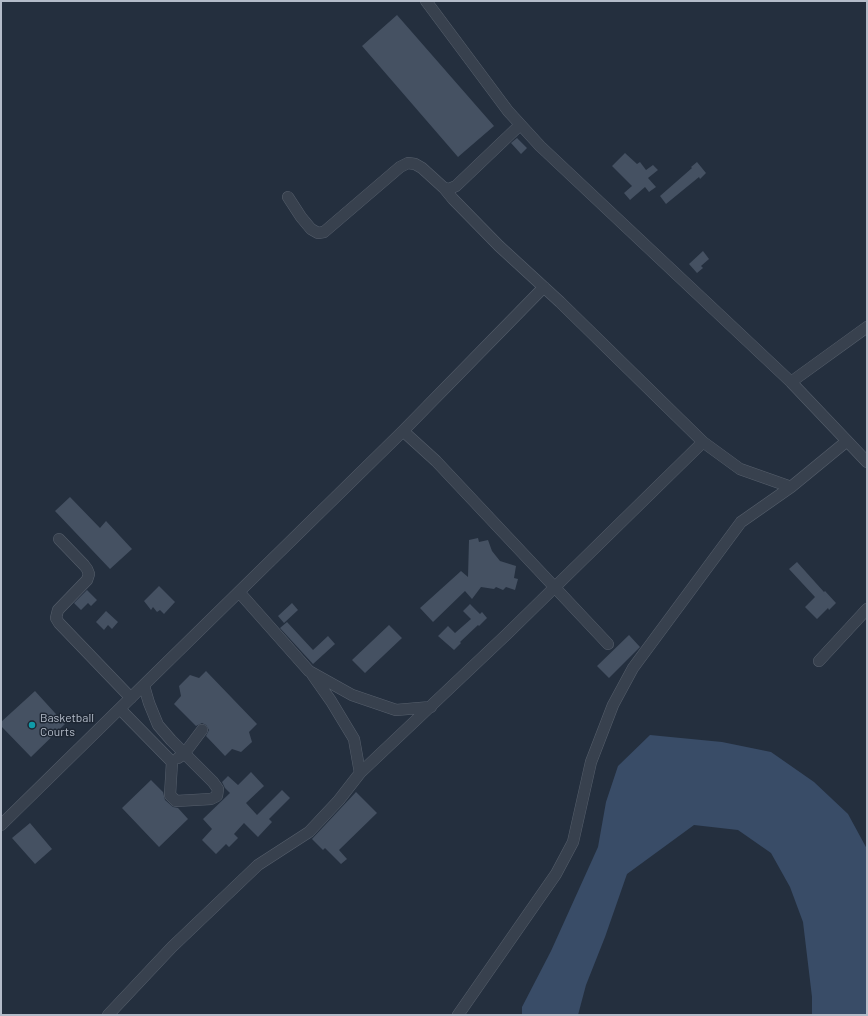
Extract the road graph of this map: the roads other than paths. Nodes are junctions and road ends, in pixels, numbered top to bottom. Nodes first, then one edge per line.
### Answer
1 (426, 1) edge
2 (520, 125) junction
3 (444, 188) junction
4 (288, 197) dead end
5 (544, 287) junction
6 (867, 327) edge
7 (791, 382) junction
8 (403, 431) junction
9 (847, 441) junction
10 (703, 442) junction
11 (867, 462) edge
12 (791, 487) junction
13 (59, 539) dead end
14 (555, 586) junction
15 (239, 592) junction
16 (867, 609) edge
17 (608, 644) dead end
18 (819, 661) dead end
19 (309, 670) junction
20 (144, 686) junction
21 (131, 698) junction
22 (431, 707) junction
23 (120, 709) junction
24 (202, 730) dead end
25 (184, 754) junction
26 (172, 762) junction
27 (360, 773) junction
28 (1, 825) edge
29 (108, 1015) edge
30 (458, 1015) edge

1 - 2 street
2 - 3 street
2 - 7 street
3 - 4 street
3 - 5 street
5 - 8 street
5 - 10 street
6 - 7 street
7 - 9 street
8 - 14 street
8 - 15 street
9 - 11 street
9 - 12 street
10 - 12 street
10 - 14 street
12 - 30 street
13 - 21 street
14 - 17 street
14 - 22 street
15 - 19 street
15 - 20 street
16 - 18 street
19 - 22 street
19 - 27 street
20 - 21 street
20 - 25 street
21 - 23 street
22 - 27 street
23 - 26 street
23 - 28 street
24 - 25 street
25 - 26 street
25 - 26 street
27 - 29 street

